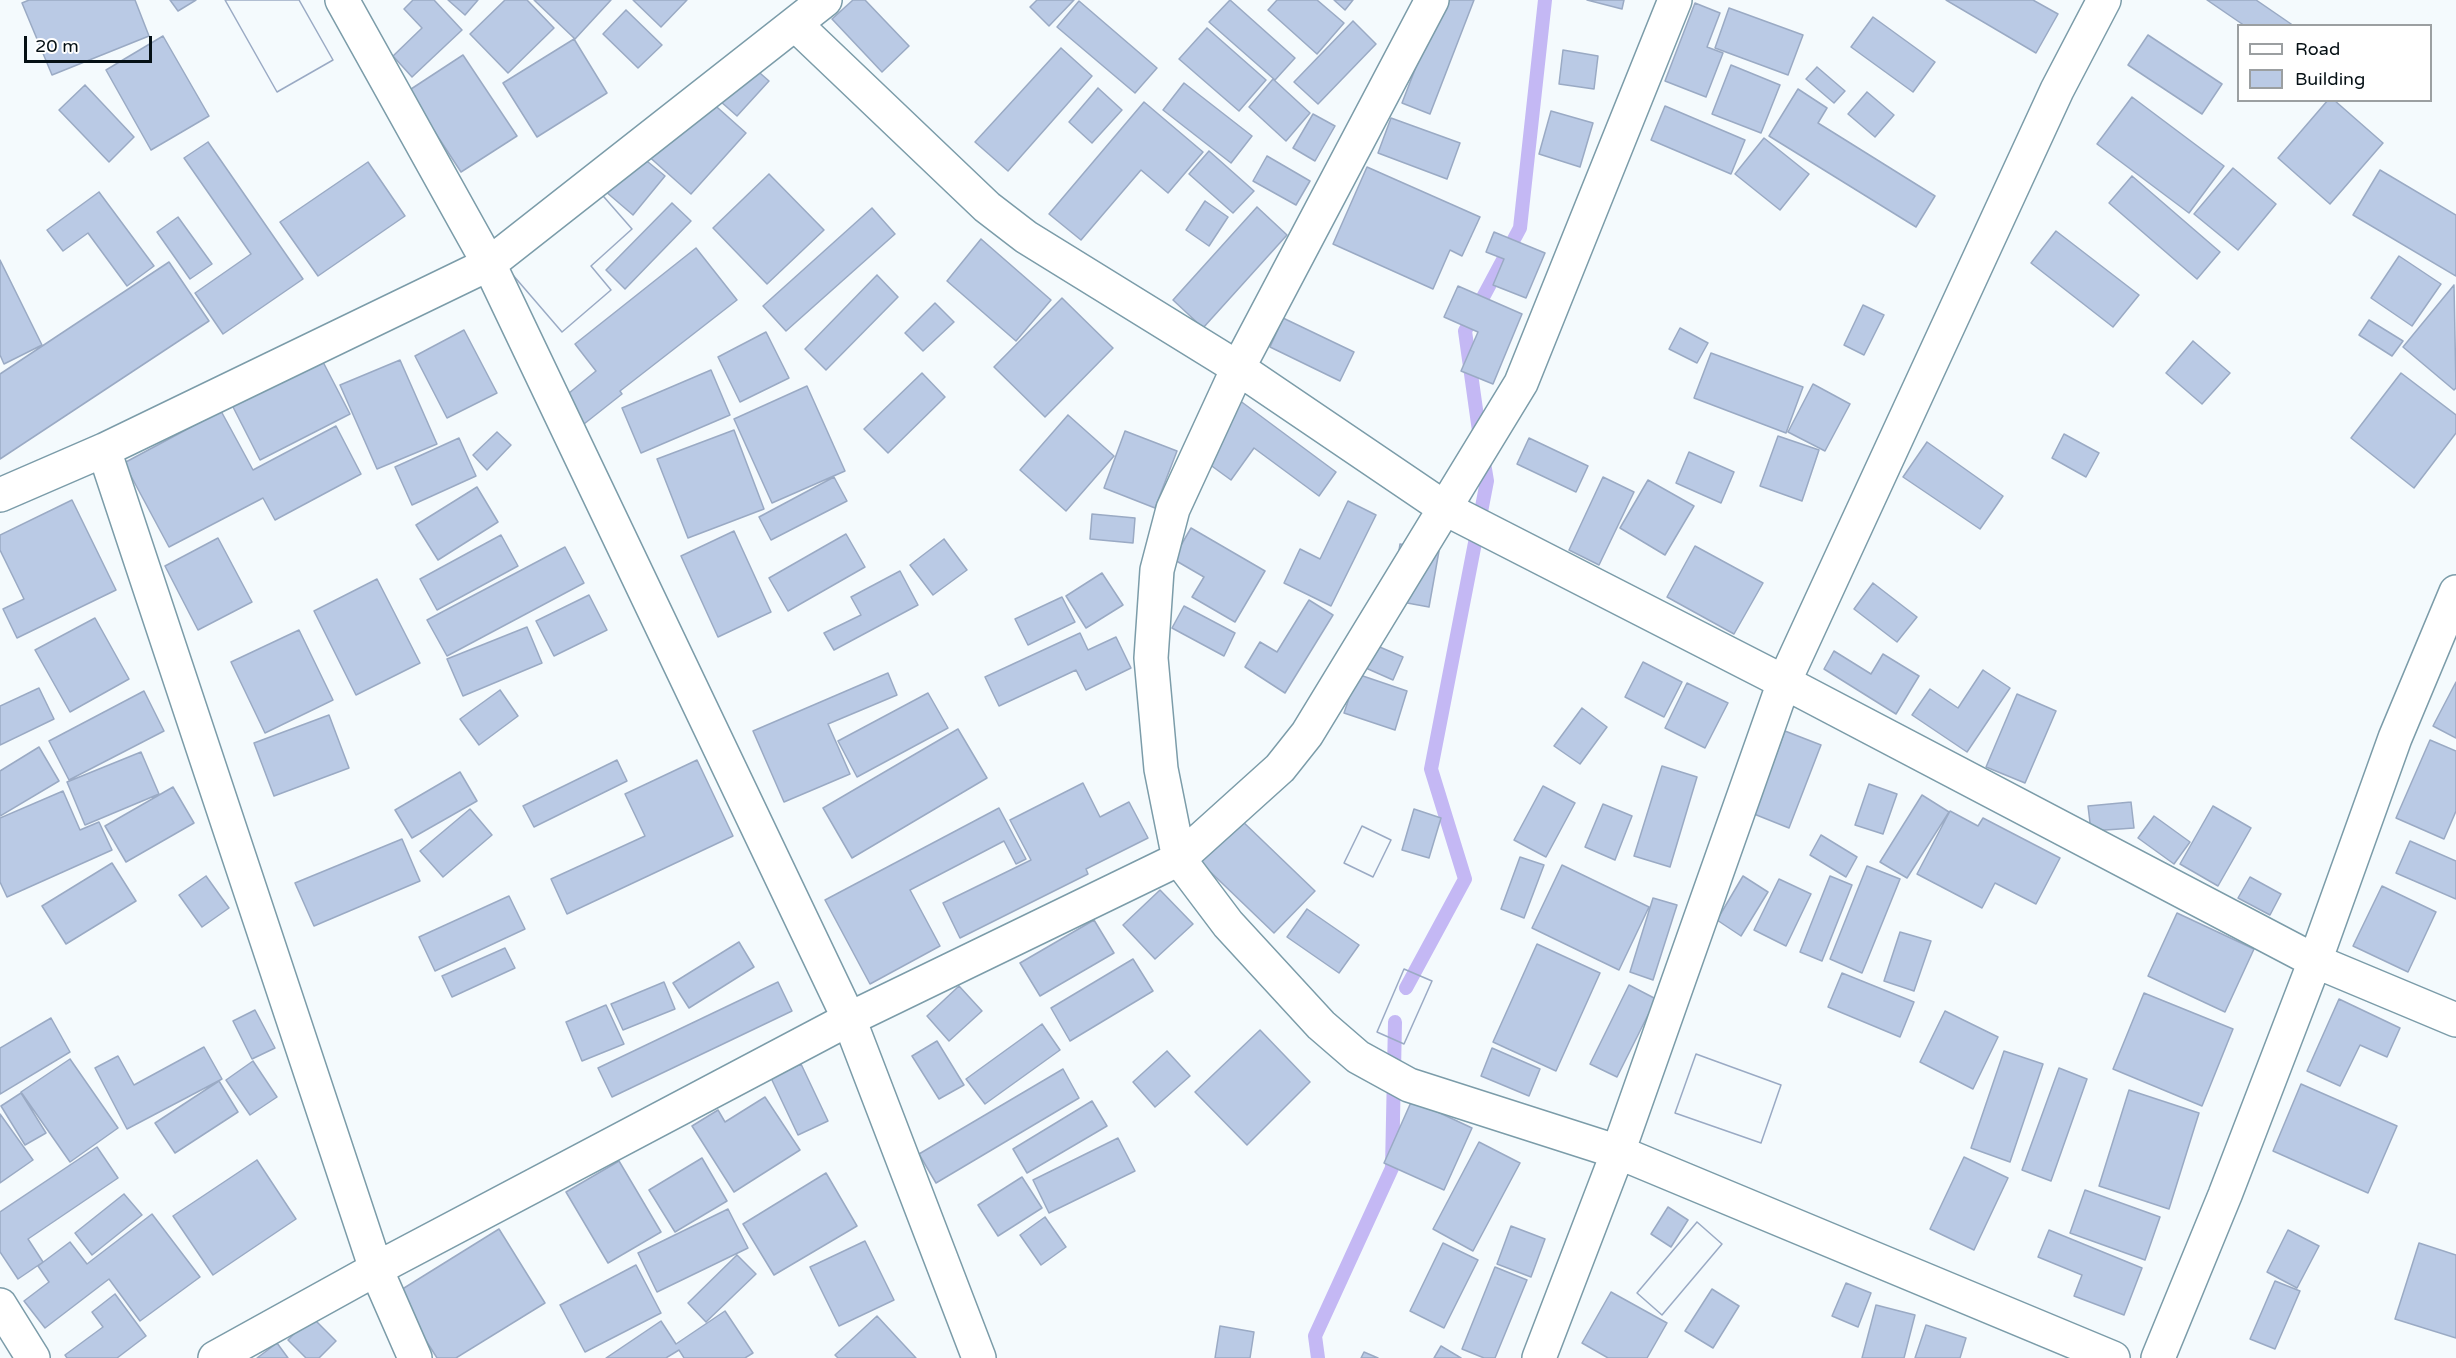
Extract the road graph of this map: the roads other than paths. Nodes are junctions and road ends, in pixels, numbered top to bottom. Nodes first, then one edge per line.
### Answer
1 (342, 0) edge
2 (825, 0) edge
3 (1432, 0) edge
4 (1675, 0) edge
5 (2104, 0) edge
6 (795, 24) junction
7 (489, 264) junction
8 (1238, 369) junction
9 (104, 450) junction
10 (0, 495) edge
11 (1446, 509) junction
12 (2456, 592) edge
13 (1784, 682) junction
14 (1179, 859) junction
15 (2315, 961) junction
16 (849, 1019) junction
17 (2456, 1020) edge
18 (1618, 1152) junction
19 (376, 1269) junction
20 (0, 1305) edge
21 (33, 1358) edge
22 (215, 1358) edge
23 (415, 1358) edge
24 (979, 1358) edge
25 (1539, 1358) edge
26 (2113, 1358) edge
27 (2158, 1358) edge

1 - 7 street
2 - 6 street
3 - 8 street
4 - 11 street
5 - 13 street
6 - 7 street
6 - 8 street
7 - 9 street
7 - 16 street
8 - 11 street
8 - 14 street
9 - 10 street
9 - 19 street
11 - 13 street
11 - 14 street
12 - 15 street
13 - 15 street
13 - 18 street
14 - 16 street
14 - 18 street
15 - 17 street
15 - 27 street
16 - 19 street
16 - 24 street
18 - 25 street
18 - 26 street
19 - 22 street
19 - 23 street
20 - 21 street

